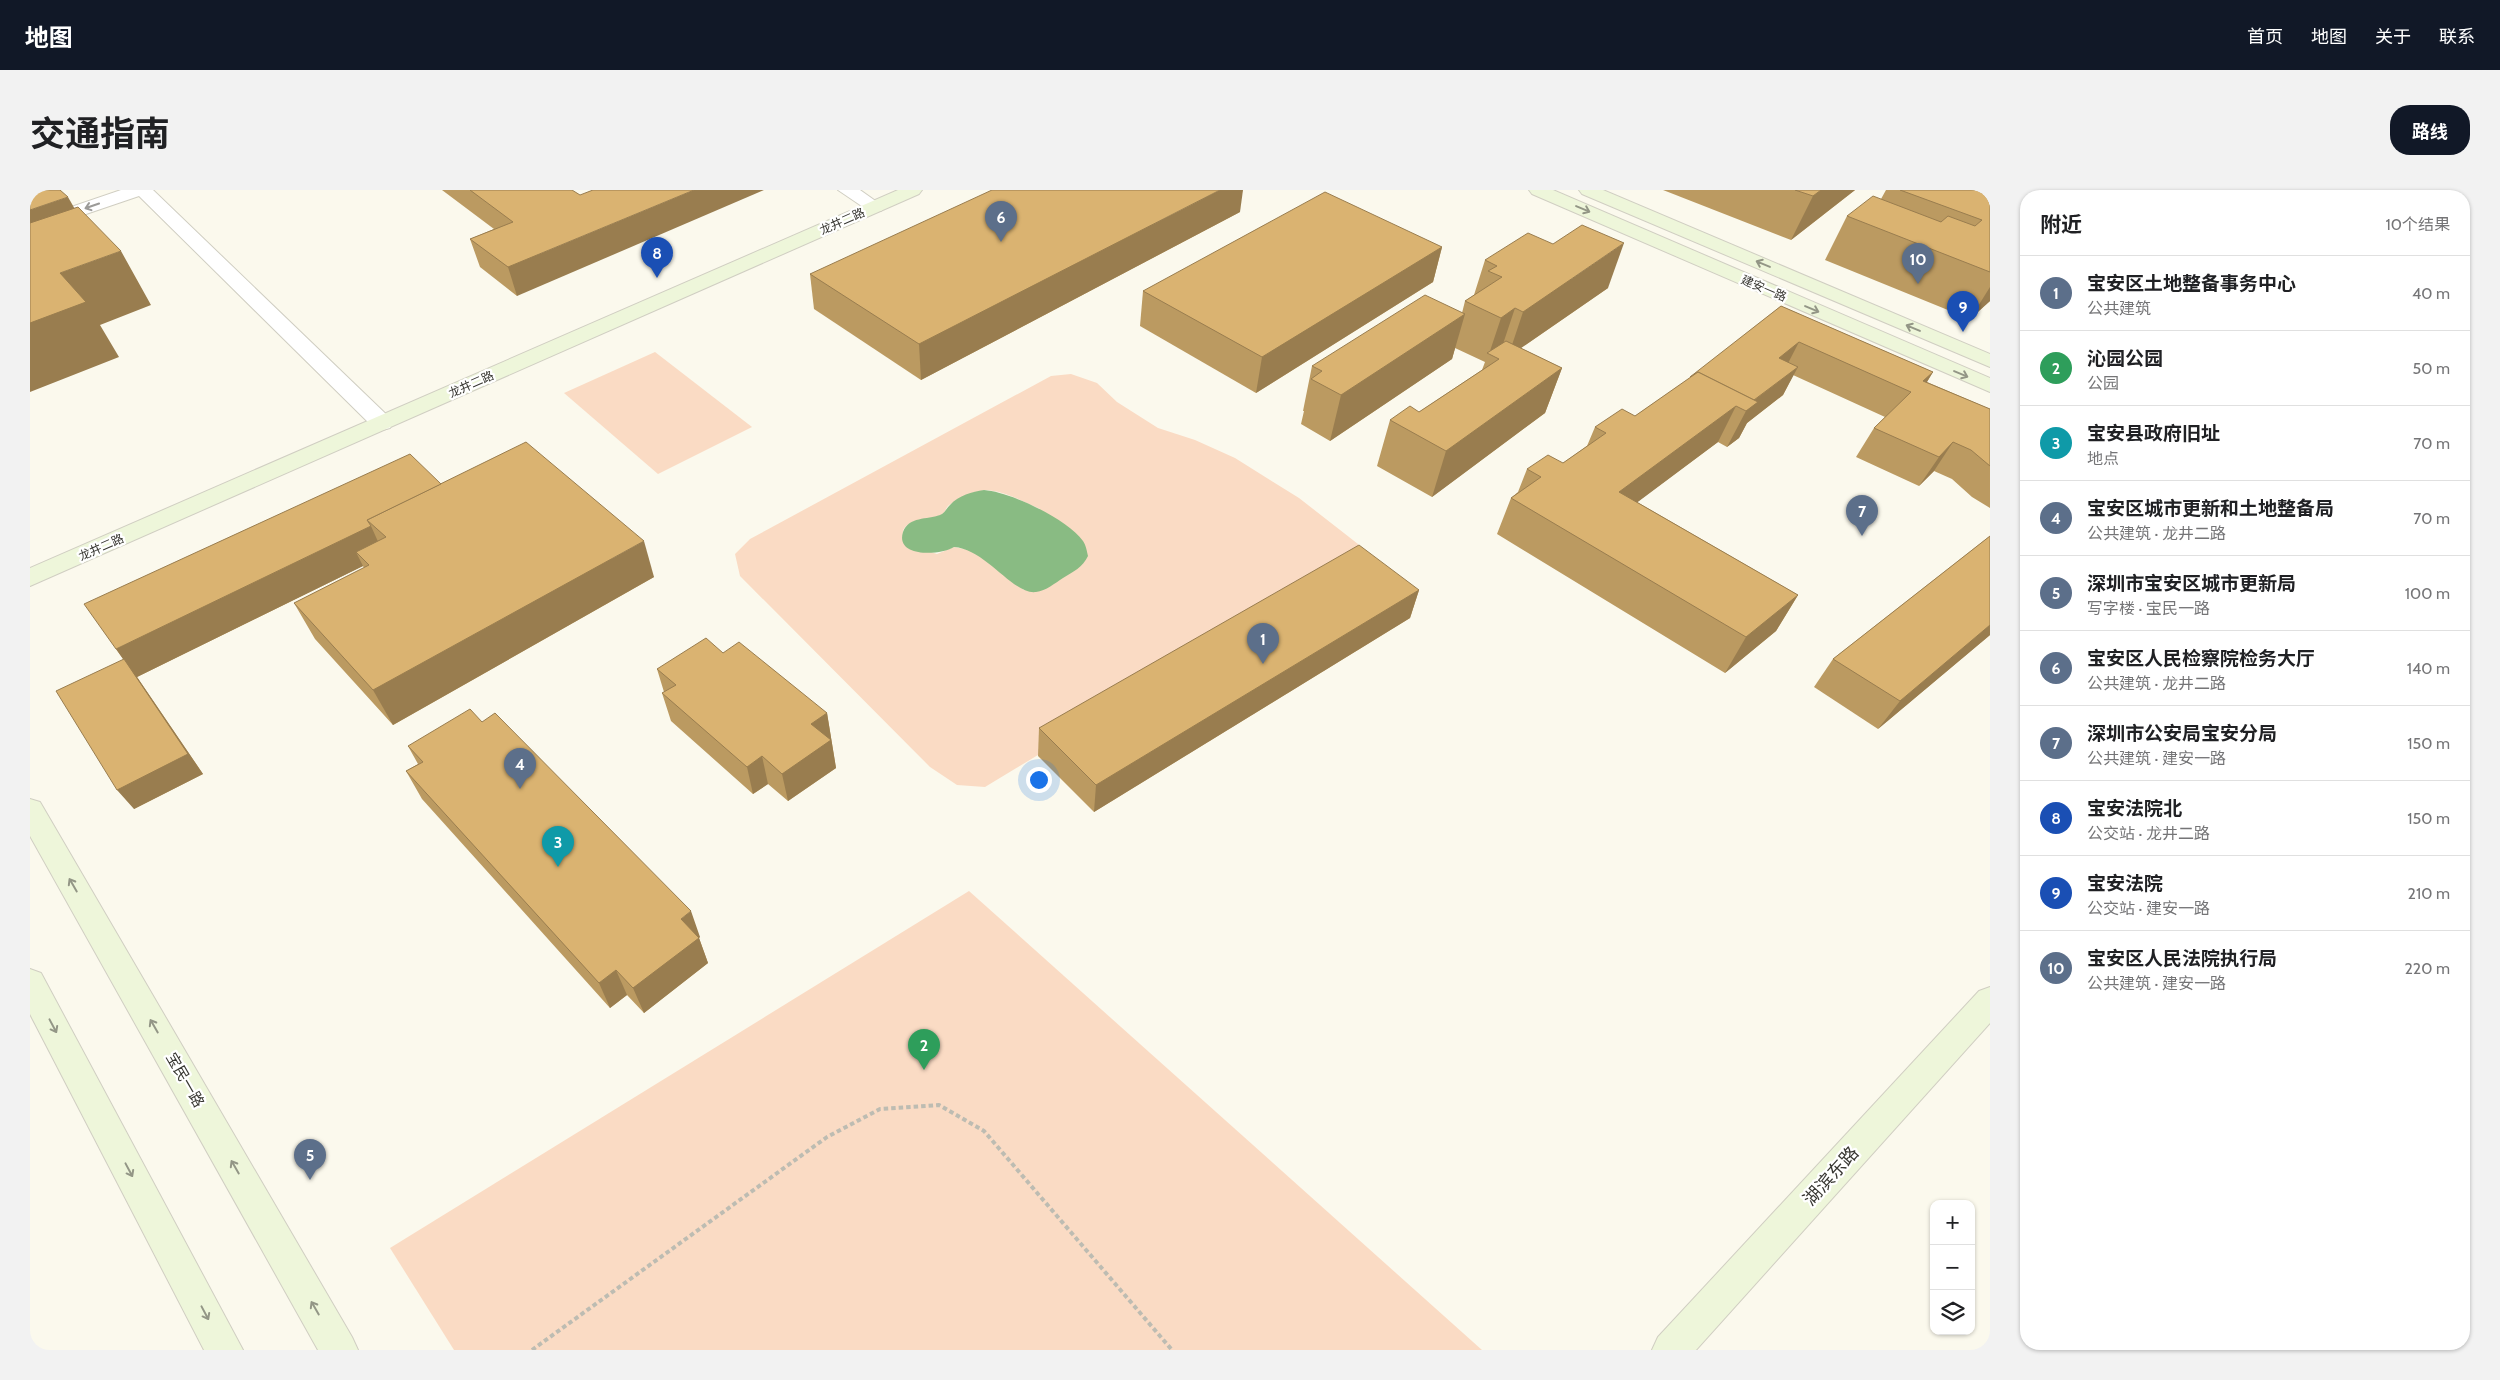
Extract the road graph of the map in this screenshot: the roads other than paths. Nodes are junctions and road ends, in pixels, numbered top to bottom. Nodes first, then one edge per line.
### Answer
1 (138, 190) edge
2 (143, 190) edge
3 (847, 190) edge
4 (913, 190) edge
5 (1538, 190) edge
6 (1588, 190) edge
7 (875, 207) junction
8 (30, 227) edge
9 (1990, 360) edge
10 (1990, 386) edge
11 (382, 423) junction
12 (30, 578) edge
13 (30, 810) edge
14 (30, 983) edge
15 (1990, 1001) edge
16 (224, 1350) edge
17 (340, 1350) edge
18 (1671, 1350) edge

1 -> 8 street
2 - 11 street
3 - 7 street
4 - 7 main road, 龙井二路
5 -> 10 main road, 建安一路
9 -> 6 main road, 建安一路
7 - 11 main road, 龙井二路
11 - 12 main road, 龙井二路
17 -> 13 main road, 宝民一路
14 -> 16 main road
15 - 18 main road, 湖滨东路

